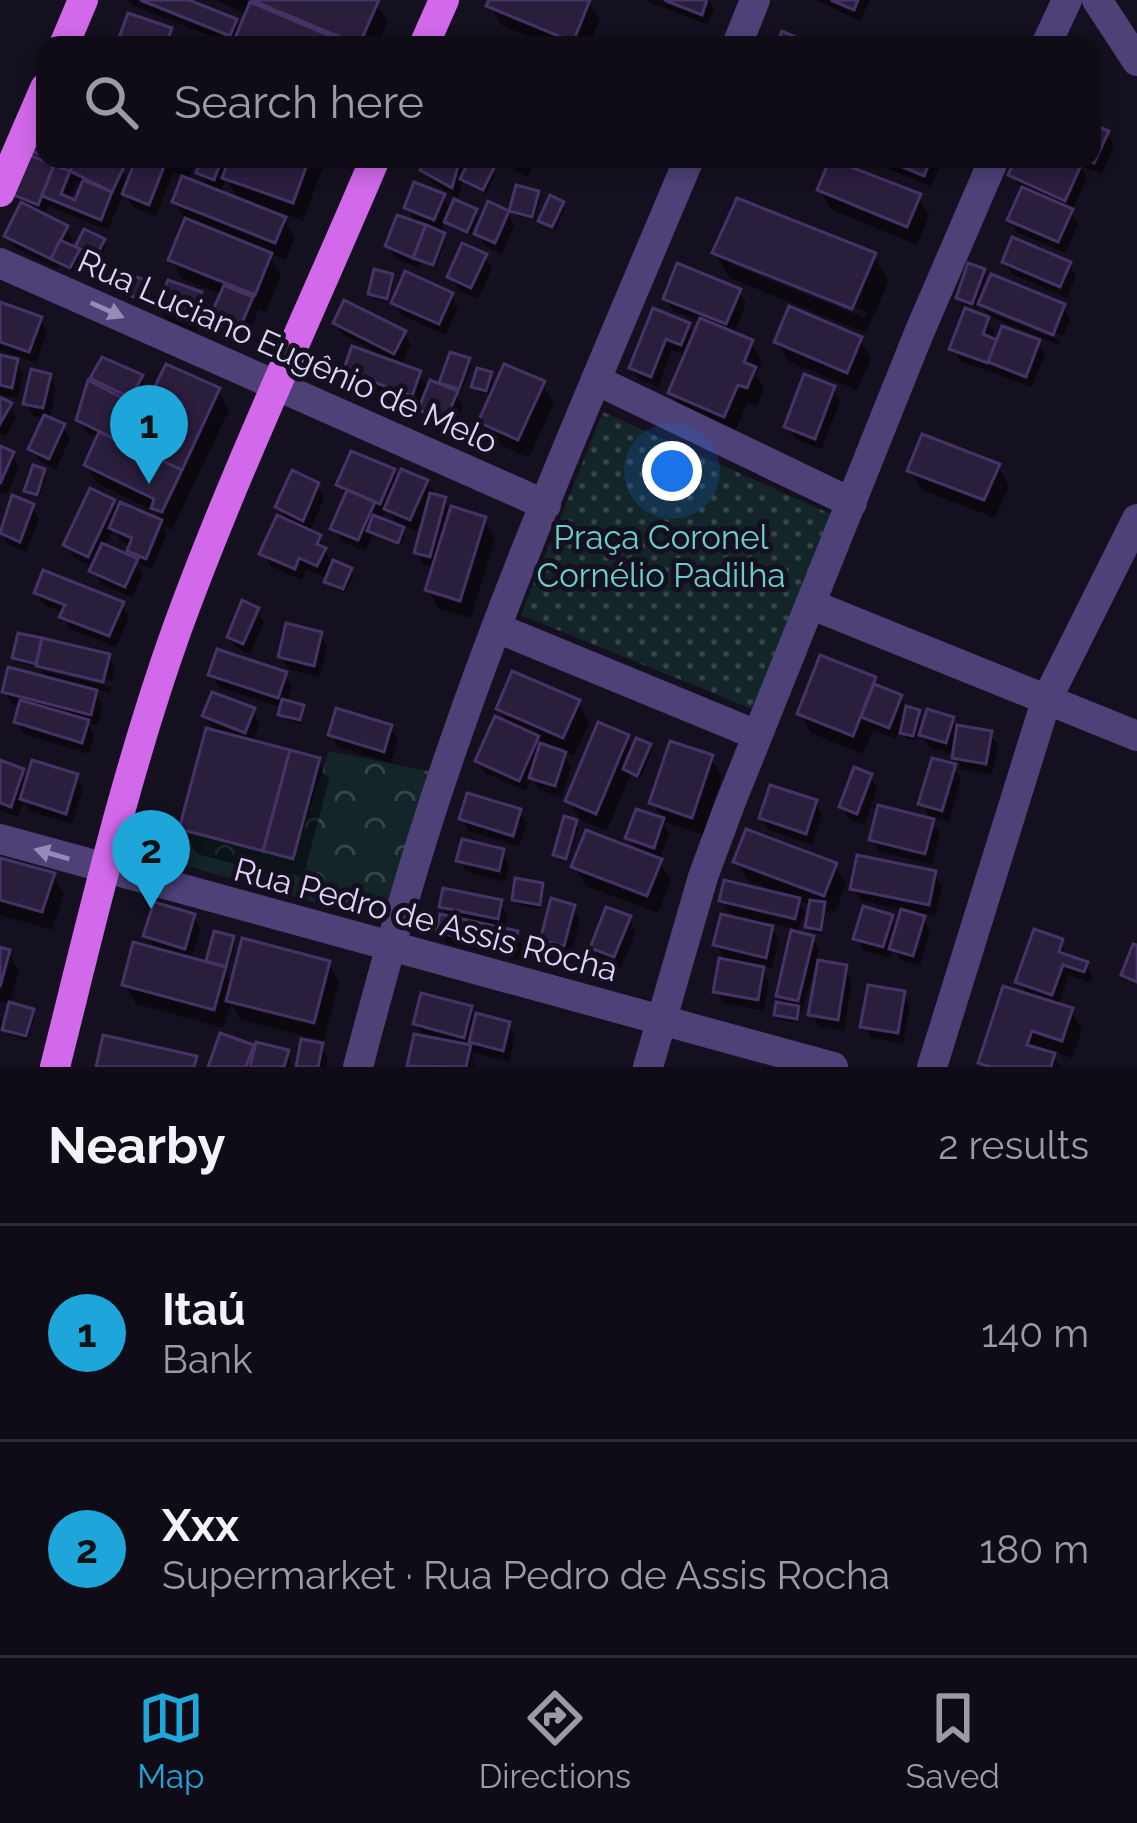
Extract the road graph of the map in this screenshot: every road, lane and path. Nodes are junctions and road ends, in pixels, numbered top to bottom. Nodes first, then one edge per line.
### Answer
1 (83, 0) edge
2 (444, 0) edge
3 (755, 0) edge
4 (1066, 0) edge
5 (1097, 0) edge
6 (68, 36) edge
7 (428, 36) edge
8 (740, 36) edge
9 (1050, 36) edge
10 (1137, 61) edge
11 (36, 109) edge
12 (371, 168) edge
13 (685, 168) edge
14 (990, 168) edge
15 (0, 192) edge
16 (0, 263) edge
17 (596, 380) junction
18 (279, 385) junction
19 (852, 503) junction
20 (546, 505) junction
21 (1137, 519) edge
22 (810, 604) junction
23 (497, 628) junction
24 (1046, 701) junction
25 (757, 735) junction
26 (1137, 736) edge
27 (0, 839) edge
28 (104, 869) junction
29 (391, 945) junction
30 (659, 1021) junction
31 (55, 1067) edge
32 (358, 1067) edge
33 (648, 1067) edge
34 (832, 1067) edge
35 (932, 1067) edge

1 - 6 main road
2 - 7 main road
3 - 8 street
4 - 9 street
5 - 10 street
11 - 15 main road
12 - 18 main road
13 - 17 street
14 - 19 street
16 -> 18 street, Rua Luciano Eugênio de Melo
17 - 19 street
17 - 20 street
18 - 20 street, Rua Luciano Eugênio de Melo
18 - 28 main road
19 - 22 street
20 - 23 street
21 - 24 street
22 - 24 street
22 - 25 street
23 - 25 street
23 - 29 street
24 - 26 street
24 - 35 street
25 - 30 street
28 -> 27 street, Rua Pedro de Assis Rocha
28 - 29 street, Rua Pedro de Assis Rocha
28 - 31 main road
29 - 30 street, Rua Pedro de Assis Rocha
29 - 32 street
30 - 33 street
30 - 34 street, Rua Pedro de Assis Rocha

